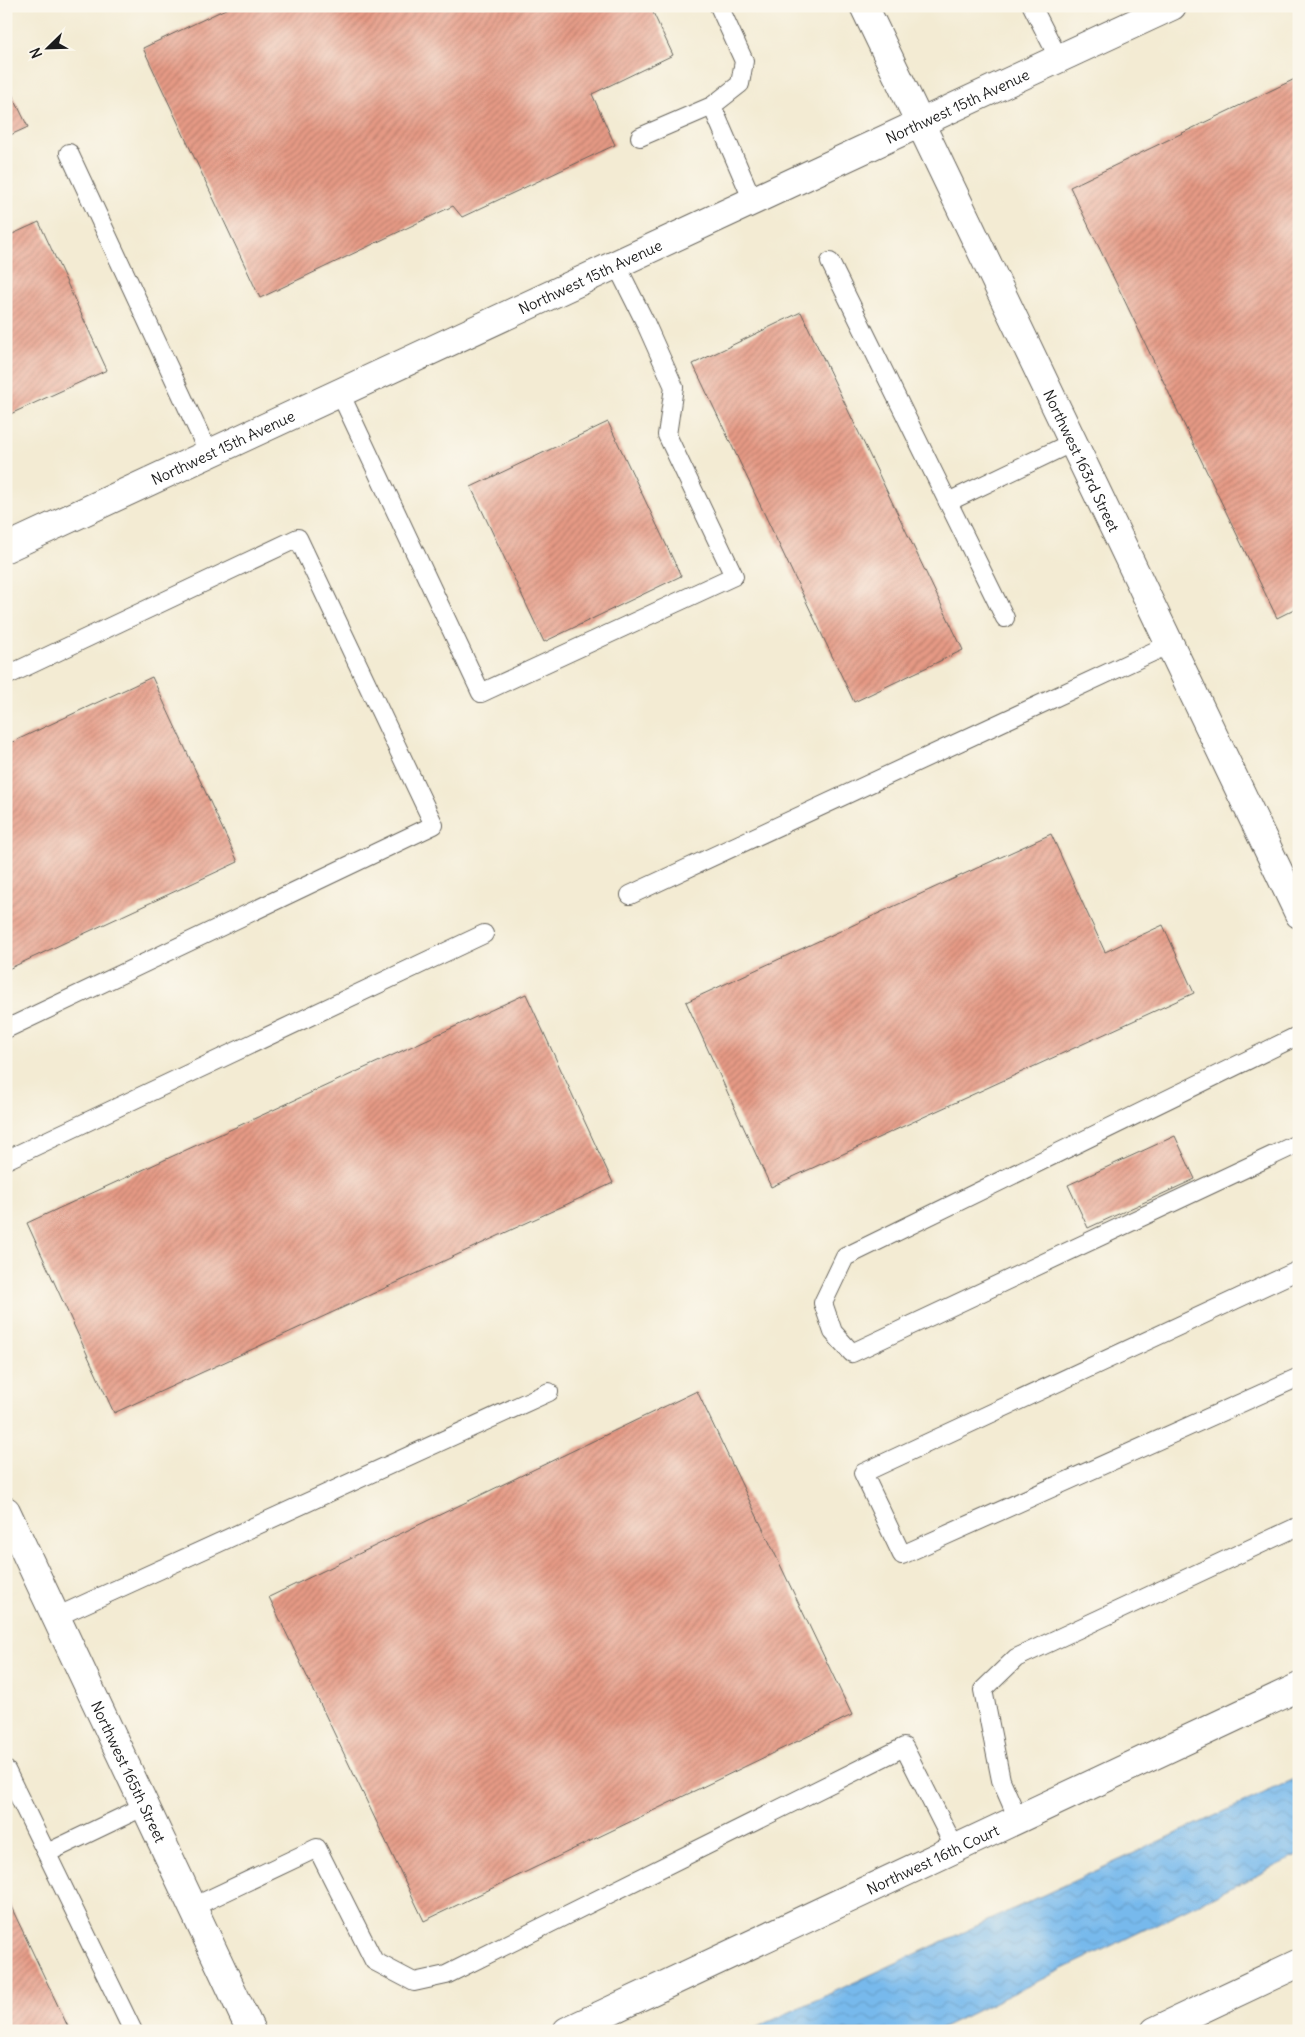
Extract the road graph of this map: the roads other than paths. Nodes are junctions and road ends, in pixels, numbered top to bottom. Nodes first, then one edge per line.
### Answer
1 (719, 6) edge
2 (864, 6) edge
3 (1032, 6) edge
4 (1172, 6) edge
5 (1059, 59) junction
6 (712, 106) junction
7 (921, 123) junction
8 (640, 137) dead end
9 (69, 153) dead end
10 (753, 201) junction
11 (830, 262) dead end
12 (616, 264) junction
13 (340, 392) junction
14 (1074, 442) junction
15 (209, 454) junction
16 (948, 502) junction
17 (6, 548) edge
18 (1006, 618) dead end
19 (1170, 644) junction
20 (6, 676) edge
21 (630, 896) dead end
22 (1299, 914) edge
23 (484, 934) dead end
24 (6, 1029) edge
25 (1299, 1034) edge
26 (1299, 1143) edge
27 (6, 1160) edge
28 (1299, 1270) edge
29 (1299, 1377) edge
30 (549, 1392) dead end
31 (6, 1510) edge
32 (1299, 1526) edge
33 (56, 1617) junction
34 (1299, 1688) edge
35 (6, 1770) edge
36 (145, 1806) junction
37 (1018, 1819) junction
38 (955, 1848) junction
39 (47, 1853) junction
40 (193, 1907) junction
41 (1299, 1963) edge
42 (133, 2031) edge
43 (251, 2031) edge
44 (567, 2031) edge
45 (1155, 2031) edge

1 - 6 lane
2 - 7 street, Northwest 163rd Street
3 - 5 lane
4 - 5 street, Northwest 15th Avenue
5 - 7 street, Northwest 15th Avenue
6 - 8 lane
6 - 10 lane
7 - 10 street, Northwest 15th Avenue
7 - 14 street, Northwest 163rd Street
9 - 15 lane
10 - 12 street, Northwest 15th Avenue
11 - 16 lane
12 - 13 street, Northwest 15th Avenue
12 - 13 lane
13 - 15 street, Northwest 15th Avenue
14 - 16 lane
14 - 19 street, Northwest 163rd Street
15 - 17 street, Northwest 15th Avenue
16 - 18 lane
19 - 21 lane
19 - 22 street, Northwest 163rd Street
20 - 24 lane
23 - 27 lane
25 - 26 lane
28 - 29 lane
30 - 33 lane
31 - 33 street, Northwest 165th Street
32 - 37 lane
33 - 36 street, Northwest 165th Street
34 - 37 street, Northwest 16th Court
35 - 39 lane
36 - 39 lane
36 - 40 street, Northwest 165th Street
37 - 38 street, Northwest 16th Court
38 - 40 lane
38 - 44 street, Northwest 16th Court
39 - 42 lane
40 - 43 street, Northwest 165th Street
41 - 45 street

